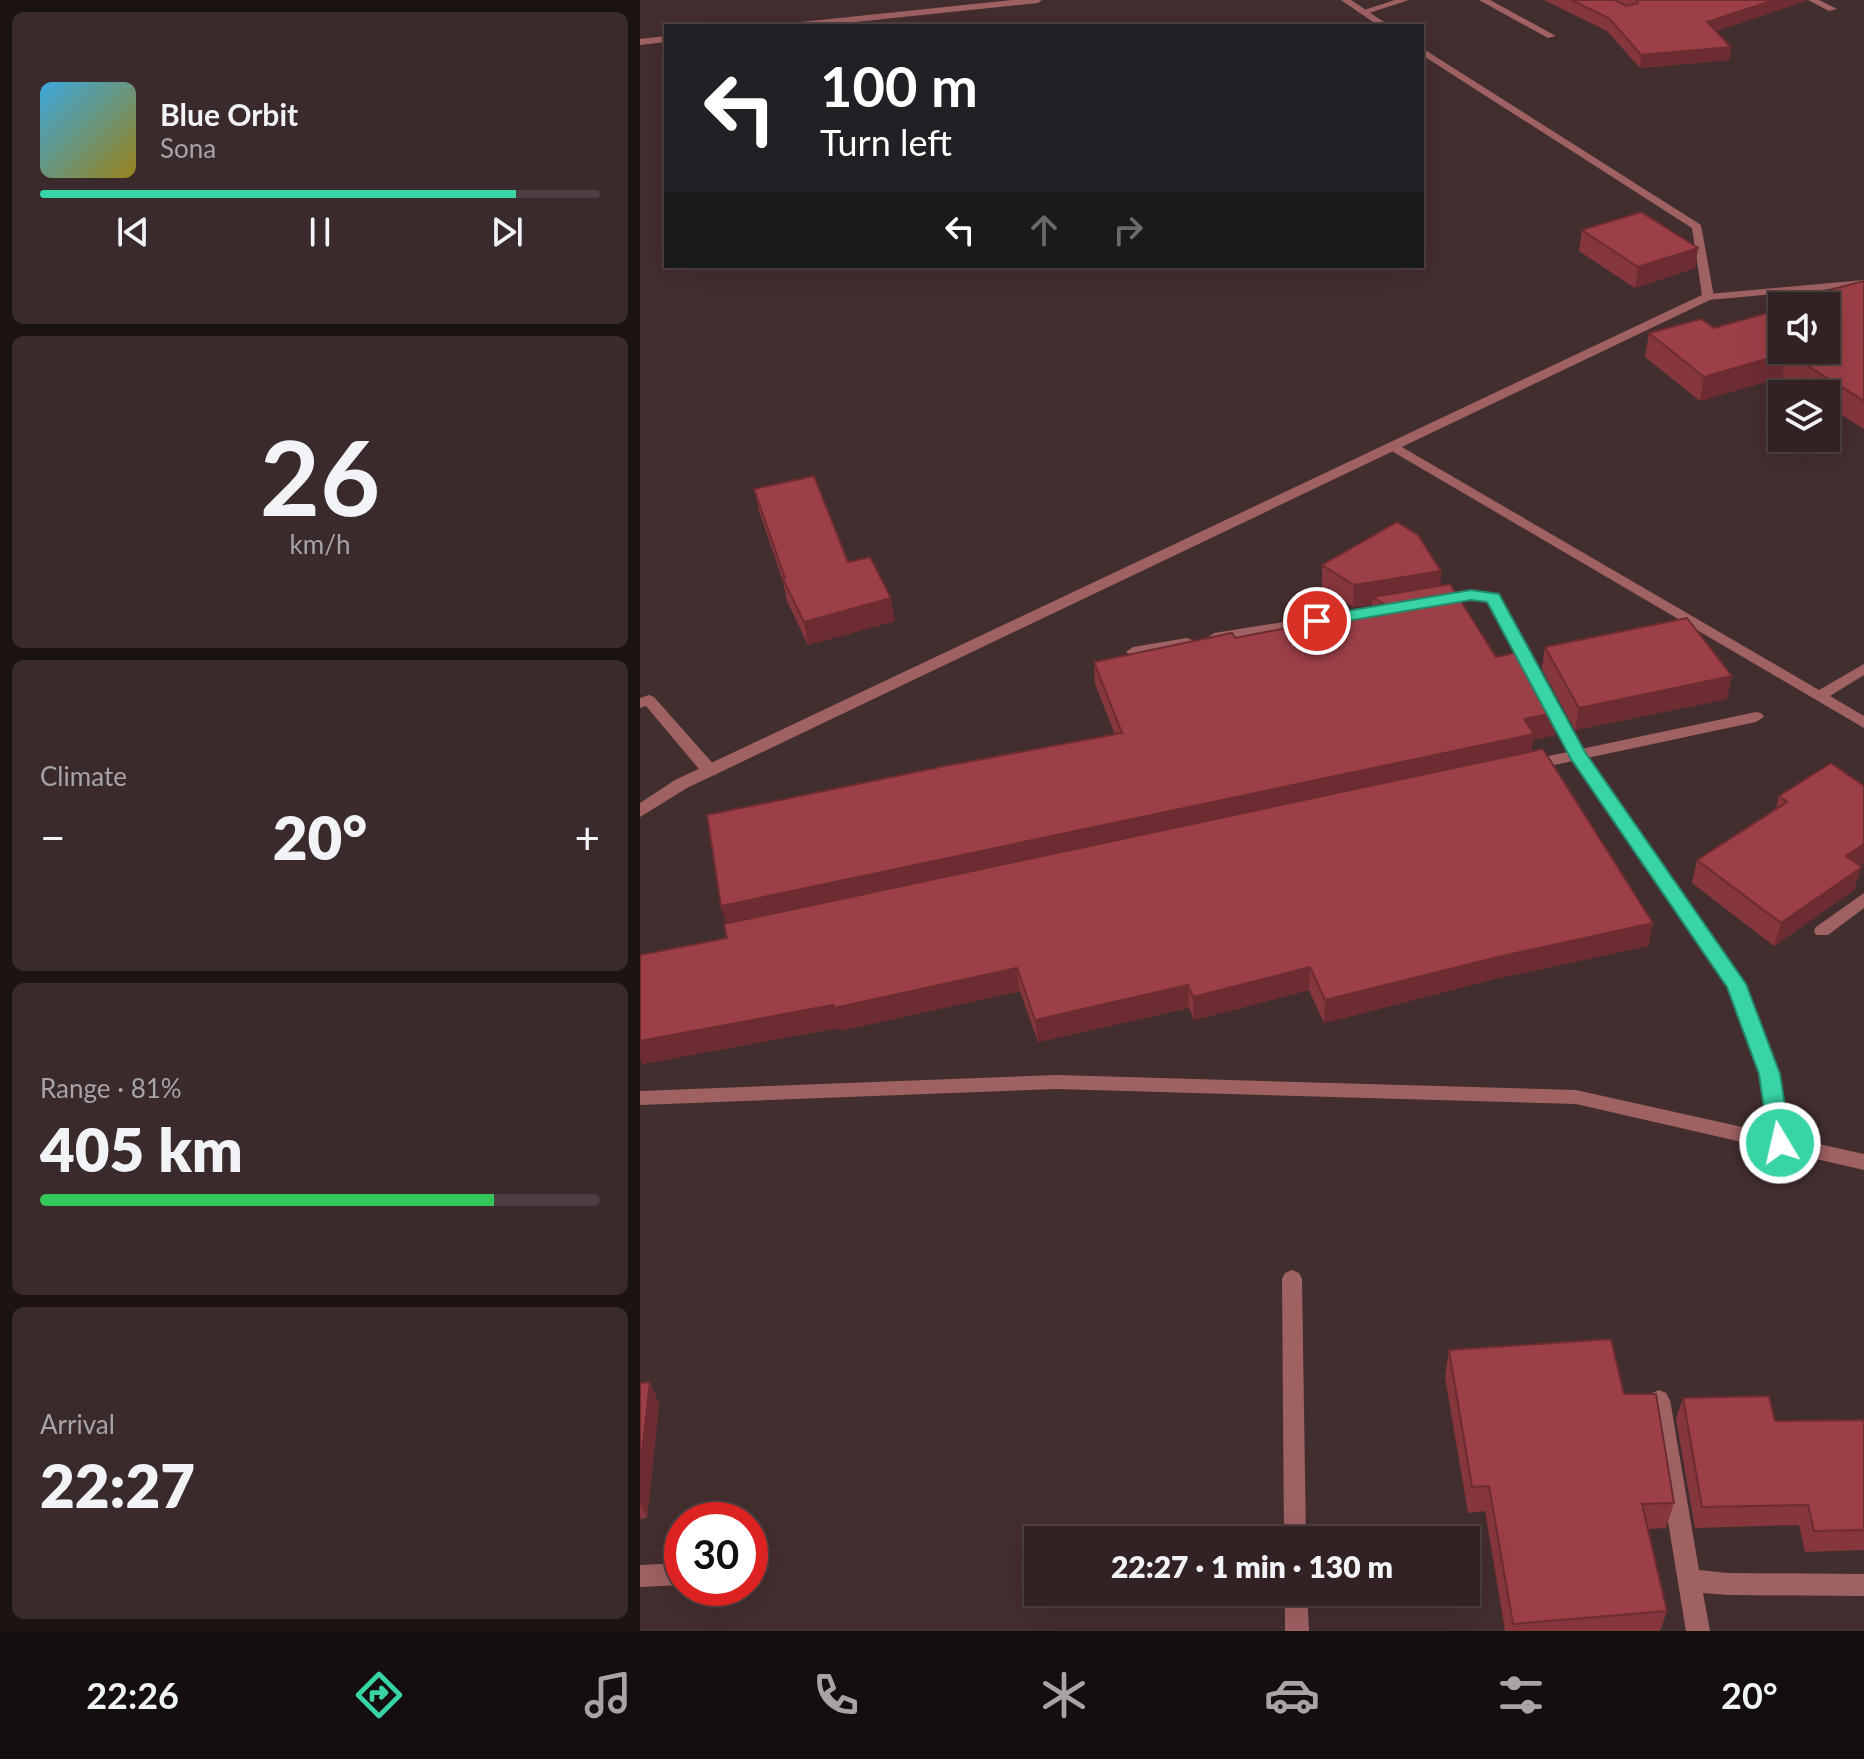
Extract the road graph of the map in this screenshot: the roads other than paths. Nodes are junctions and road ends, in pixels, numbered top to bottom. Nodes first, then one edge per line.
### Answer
1 (1038, 0) edge
2 (1345, 0) edge
3 (1405, 0) edge
4 (1483, 0) edge
5 (1812, 0) edge
6 (1832, 9) dead end
7 (1363, 12) junction
8 (810, 24) edge
9 (1382, 24) edge
10 (1551, 36) dead end
11 (664, 39) edge
12 (640, 42) edge
13 (1424, 52) edge
14 (1864, 283) edge
15 (1708, 297) junction
16 (1395, 447) junction
17 (1425, 603) edge
18 (1363, 613) edge
19 (1133, 652) edge
20 (1864, 669) edge
21 (1819, 696) junction
22 (640, 703) edge
23 (1756, 717) dead end
24 (1864, 723) edge
25 (1577, 755) junction
26 (1515, 768) edge
27 (710, 771) junction
28 (640, 811) edge
29 (1864, 899) edge
30 (1822, 931) dead end
31 (640, 1098) edge
32 (1780, 1143) junction
33 (1864, 1162) edge
34 (1292, 1279) dead end
35 (1659, 1400) edge
36 (1295, 1526) edge
37 (664, 1575) edge
38 (640, 1576) edge
39 (1689, 1580) junction
40 (1864, 1585) edge
41 (1296, 1606) edge
42 (1297, 1631) edge
43 (1698, 1631) edge

1 - 8 street
2 - 7 street
3 - 7 street
4 - 10 street
5 - 6 street
7 - 9 street
11 - 12 street
13 - 15 street
14 - 15 street
15 - 16 street
16 - 21 street
16 - 27 street
17 - 25 street
18 - 19 street
20 - 21 street
21 - 24 street
22 - 27 street
23 - 25 street
25 - 26 street
25 - 32 street
27 - 28 street
29 - 30 street
31 - 32 street
32 - 33 street
34 - 36 street
35 - 39 street
37 - 38 street
39 - 40 street
39 - 43 street
41 - 42 street

